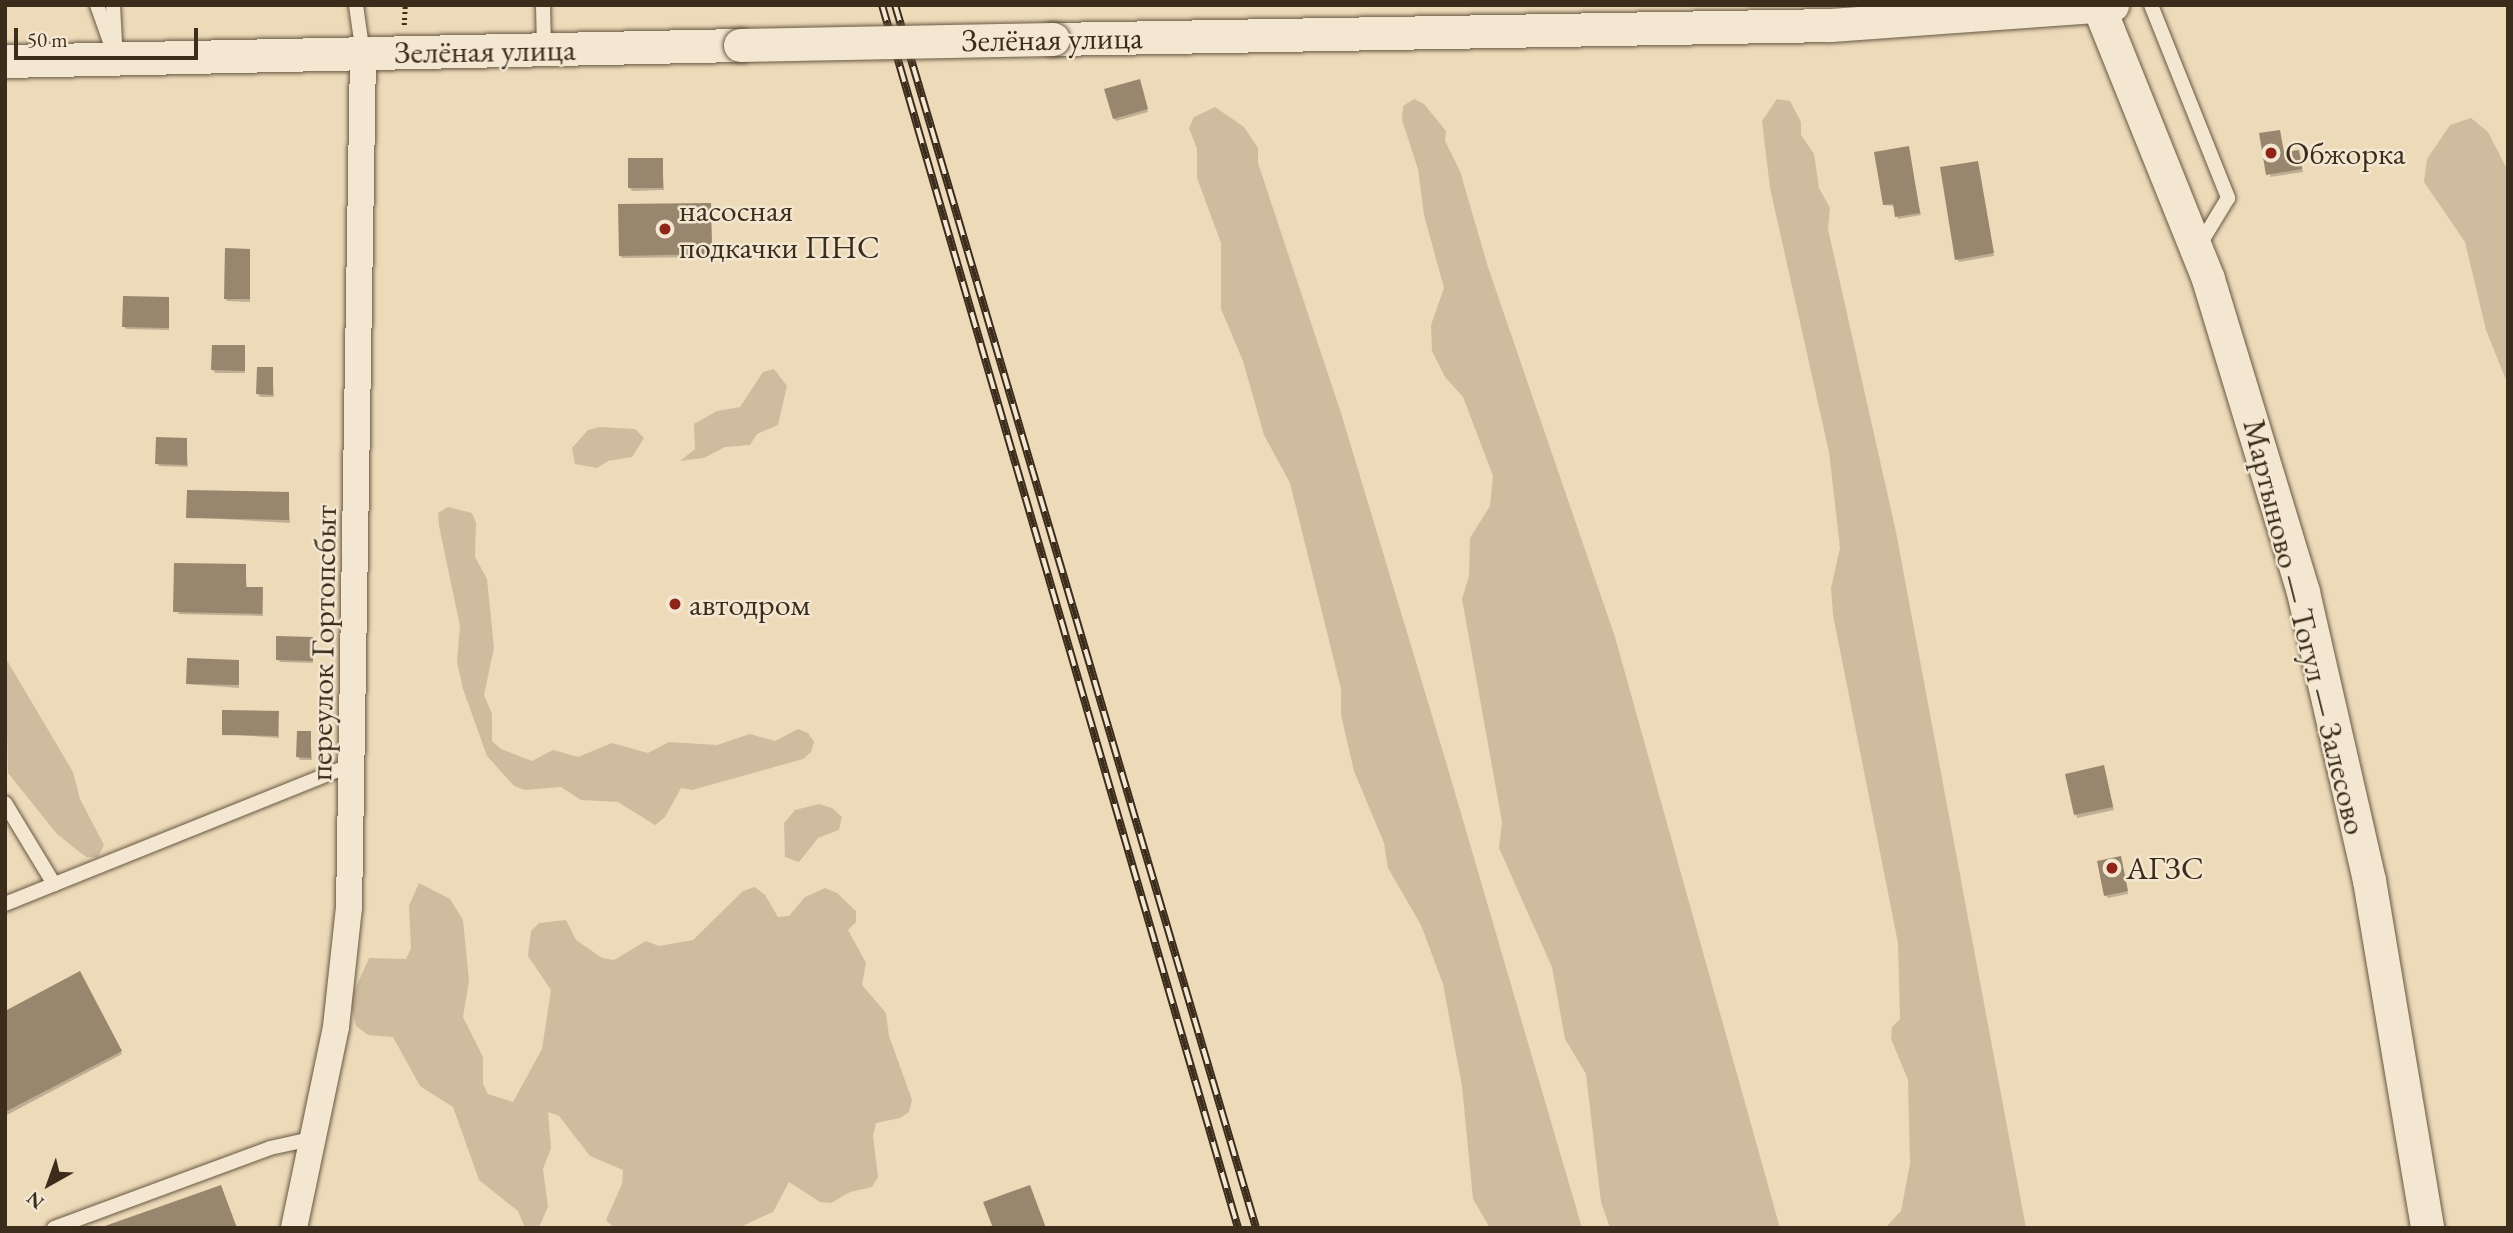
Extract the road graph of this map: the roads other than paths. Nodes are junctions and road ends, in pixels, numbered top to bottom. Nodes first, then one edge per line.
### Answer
1 (97, 5) edge
2 (113, 5) edge
3 (356, 5) edge
4 (543, 5) edge
5 (2151, 5) edge
6 (2103, 6) edge
7 (544, 50) junction
8 (363, 55) junction
9 (116, 59) junction
10 (5, 61) edge
11 (2196, 250) junction
12 (355, 764) junction
13 (5, 803) edge
14 (54, 884) junction
15 (5, 904) edge
16 (315, 1138) junction
17 (299, 1222) edge
18 (54, 1228) edge
19 (2427, 1228) edge

1 - 9 lane
2 - 9 lane
3 - 8 lane
4 - 7 lane
5 - 11 lane
6 - 7 street, Зелёная улица, bridge
6 - 11 street, Мартыново — Тогул — Залесово
7 - 8 street, Зелёная улица
8 - 9 street, Зелёная улица
8 - 12 street, переулок Гортопсбыт
9 - 10 street, Зелёная улица
11 - 19 street, Мартыново — Тогул — Залесово
12 - 14 lane
12 - 16 street, переулок Гортопсбыт
13 - 14 lane
14 - 15 lane
16 - 17 street, переулок Гортопсбыт
16 - 18 lane

